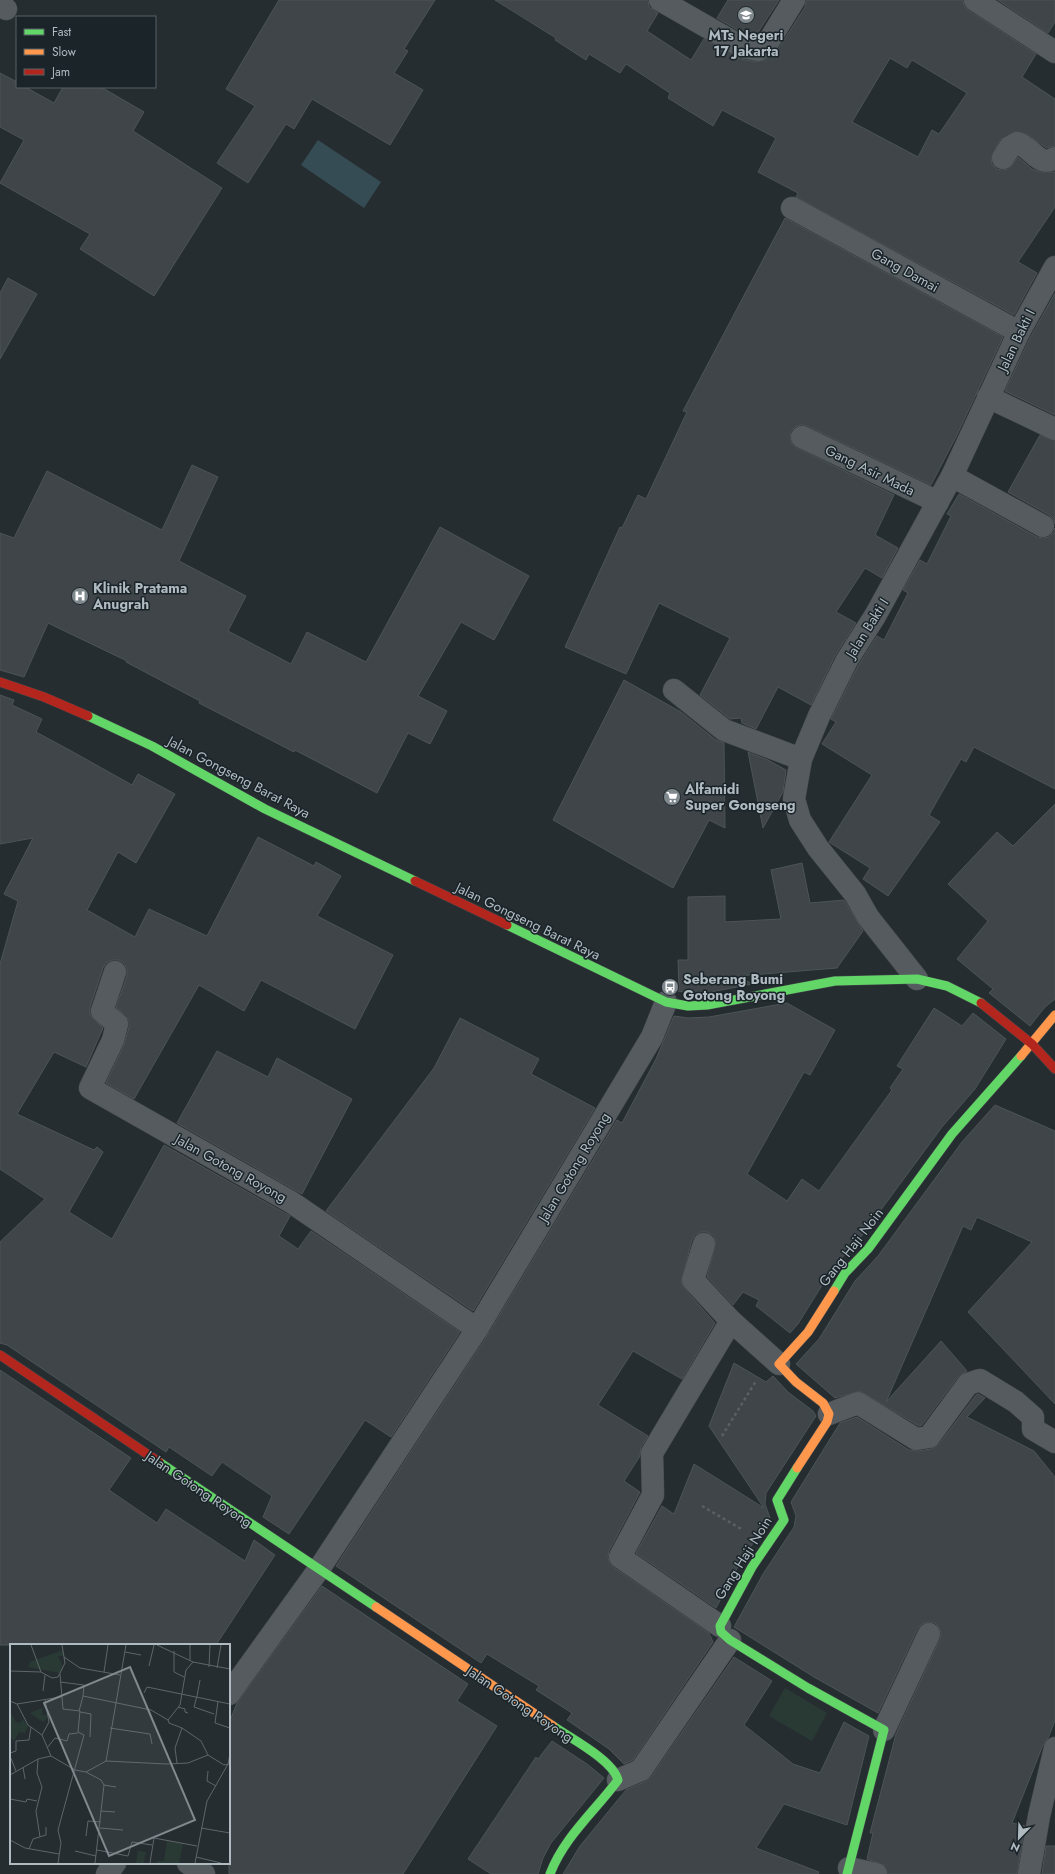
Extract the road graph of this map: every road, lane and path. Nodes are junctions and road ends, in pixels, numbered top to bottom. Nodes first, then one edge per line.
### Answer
1 (660, 0) edge
2 (794, 0) edge
3 (976, 0) edge
4 (1055, 52) edge
5 (1003, 158) dead end
6 (1055, 158) edge
7 (792, 208) dead end
8 (1055, 266) edge
9 (1019, 332) junction
10 (988, 397) junction
11 (1055, 429) edge
12 (802, 437) dead end
13 (952, 476) junction
14 (938, 502) junction
15 (1043, 526) dead end
16 (0, 682) edge
17 (674, 690) dead end
18 (800, 759) junction
19 (115, 972) dead end
20 (918, 979) junction
21 (666, 1002) junction
22 (1055, 1015) edge
23 (1032, 1044) junction
24 (1055, 1069) edge
25 (704, 1244) dead end
26 (730, 1321) junction
27 (477, 1328) junction
28 (0, 1355) edge
29 (775, 1360) junction
30 (829, 1414) junction
31 (722, 1436) dead end
32 (1055, 1442) edge
33 (702, 1506) dead end
34 (768, 1544) junction
35 (319, 1569) junction
36 (725, 1633) junction
37 (929, 1634) dead end
38 (230, 1693) edge
39 (884, 1730) junction
40 (1055, 1748) edge
41 (618, 1780) junction
42 (114, 1864) edge
43 (189, 1864) edge
44 (848, 1871) edge
45 (107, 1874) edge
46 (204, 1874) edge
47 (550, 1874) edge
48 (876, 1874) edge
49 (1029, 1874) edge

1 - 2 street
3 - 4 street
5 - 6 street
7 - 9 street, Gang Damai
8 - 9 street, Jalan Bakti I
9 - 10 street, Jalan Bakti I
10 - 11 street
10 - 13 street, Jalan Bakti I
12 - 14 street, Gang Asir Mada
13 - 14 street, Jalan Bakti I
13 - 15 street
14 - 18 street, Jalan Bakti I
16 - 21 street, Jalan Gongseng Barat Raya
17 - 18 street
18 - 20 street, Jalan Bakti I
19 - 27 street, Jalan Gotong Royong
20 - 21 street, Jalan Gongseng Barat Raya
20 - 23 street, Jalan Gongseng Barat Raya
21 - 27 street, Jalan Gotong Royong
22 - 23 street, Gang Haji Noin
23 - 24 street, Jalan Gongseng Barat Raya
23 - 29 street, Gang Haji Noin
25 - 26 street
26 - 29 street
26 - 36 street
27 - 35 street, Jalan Gotong Royong
28 - 35 street, Jalan Gotong Royong
29 - 30 street
29 - 31 path
30 - 32 street
30 - 34 street, Gang Haji Noin
33 - 34 path
34 - 36 street, Gang Haji Noin
35 - 38 street, Jalan Gotong Royong
35 - 41 street, Jalan Gotong Royong
36 - 39 street
36 - 41 street
37 - 39 street
39 - 44 street
40 - 49 street
41 - 47 street
42 - 45 street
43 - 46 street
44 - 48 street

